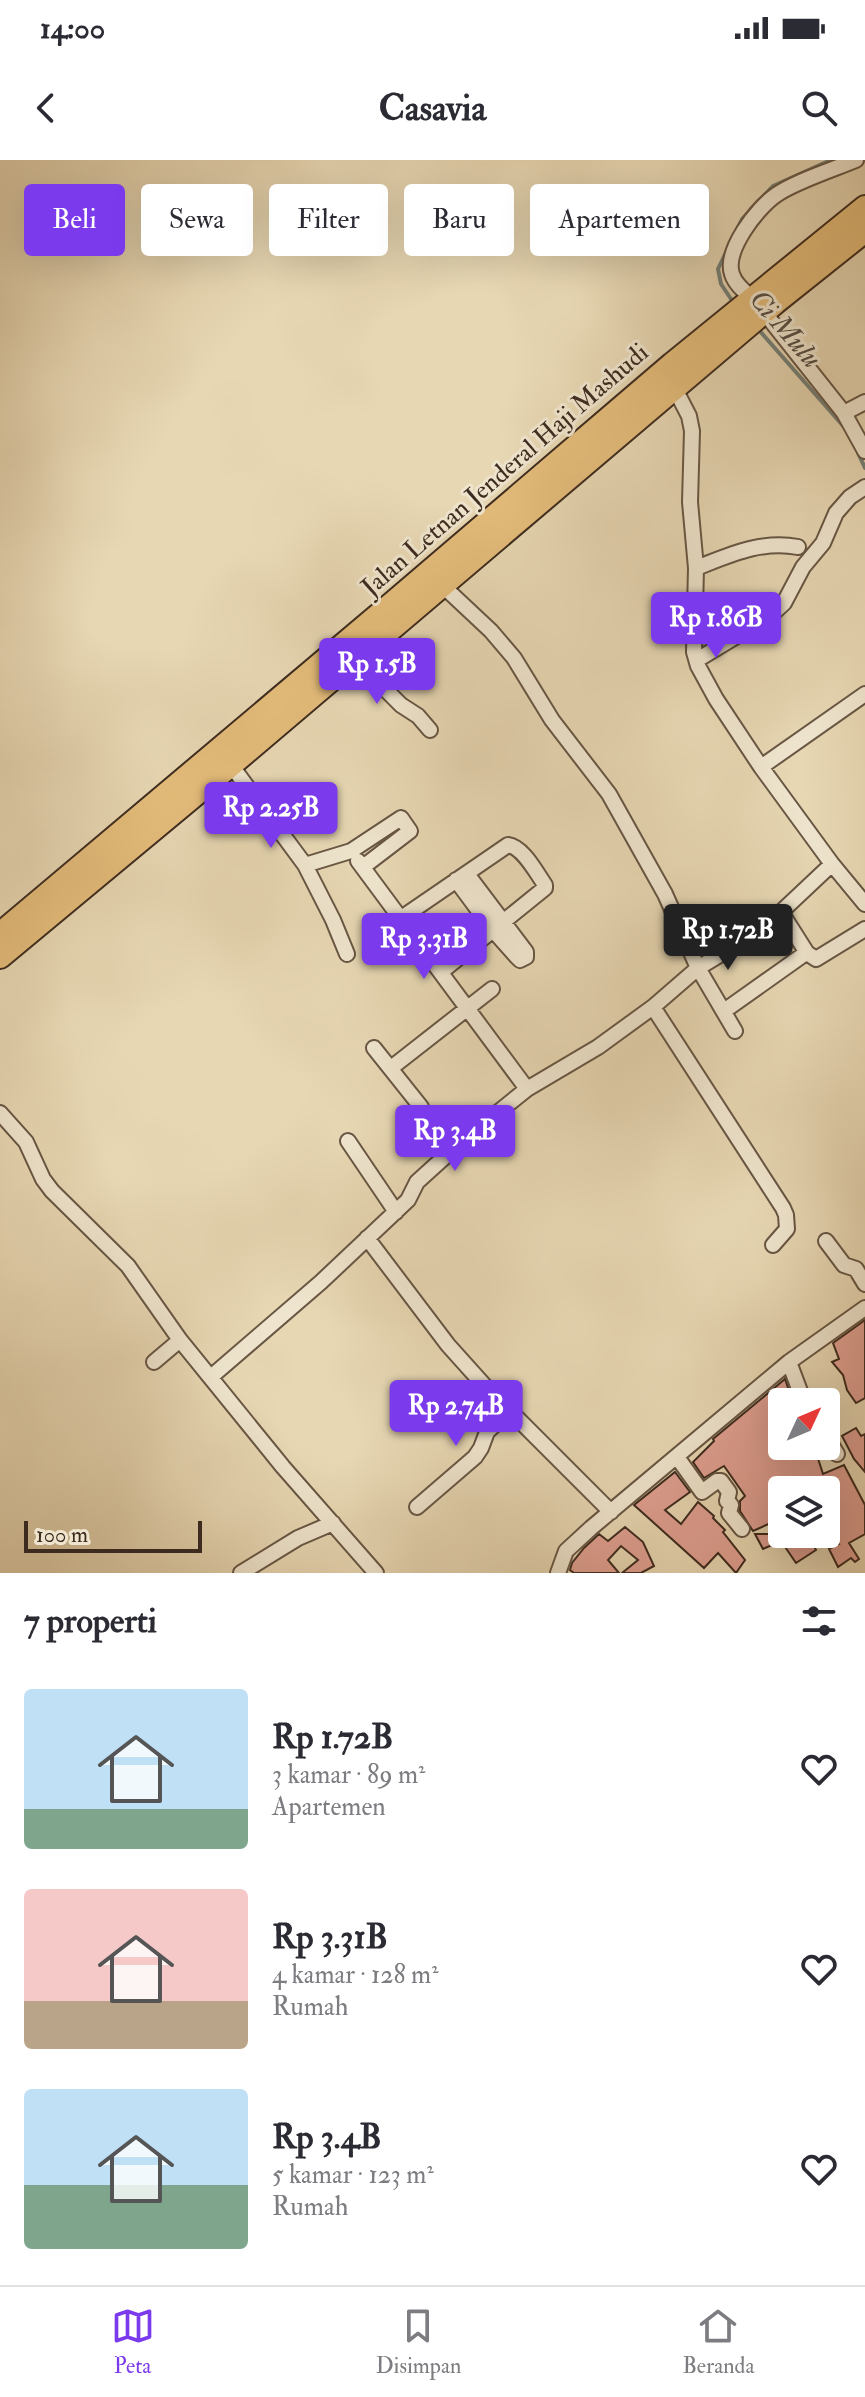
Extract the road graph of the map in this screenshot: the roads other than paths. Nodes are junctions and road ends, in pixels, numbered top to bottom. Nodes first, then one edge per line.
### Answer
1 (856, 160) edge
2 (865, 207) edge
3 (865, 231) edge
4 (814, 260) junction
5 (757, 306) junction
6 (737, 322) junction
7 (675, 389) junction
8 (865, 402) edge
9 (844, 413) junction
10 (865, 451) edge
11 (865, 487) edge
12 (798, 547) dead end
13 (696, 568) junction
14 (443, 586) junction
15 (356, 660) junction
16 (697, 660) junction
17 (865, 694) edge
18 (430, 730) dead end
19 (231, 765) junction
20 (761, 767) junction
21 (351, 851) junction
22 (832, 864) junction
23 (305, 865) junction
24 (363, 867) junction
25 (461, 877) junction
26 (865, 904) edge
27 (781, 912) junction
28 (400, 919) junction
29 (498, 927) junction
30 (865, 929) edge
31 (0, 934) edge
32 (807, 953) junction
33 (347, 954) dead end
34 (0, 957) edge
35 (698, 968) junction
36 (441, 972) junction
37 (492, 989) dead end
38 (653, 1007) junction
39 (467, 1009) junction
40 (724, 1011) junction
41 (735, 1031) dead end
42 (374, 1048) dead end
43 (391, 1068) junction
44 (527, 1089) junction
45 (421, 1107) dead end
46 (0, 1113) edge
47 (348, 1141) dead end
48 (396, 1212) junction
49 (367, 1238) junction
50 (826, 1241) dead end
51 (773, 1245) dead end
52 (865, 1284) edge
53 (865, 1308) edge
54 (180, 1340) junction
55 (154, 1362) dead end
56 (789, 1362) junction
57 (212, 1376) junction
58 (799, 1388) edge
59 (510, 1410) junction
60 (677, 1457) junction
61 (417, 1507) dead end
62 (611, 1512) junction
63 (333, 1523) junction
64 (742, 1529) dead end
65 (241, 1573) edge
66 (376, 1573) edge
67 (558, 1573) edge

1 - 5 street
2 - 4 main road, Jalan Letnan Jenderal Haji Mashudi
3 - 4 main road, Jalan Letnan Jenderal Haji Mashudi
4 - 5 main road, Jalan Letnan Jenderal Haji Mashudi
5 - 6 main road, Jalan Letnan Jenderal Haji Mashudi
5 - 9 street
6 - 7 main road, Jalan Letnan Jenderal Haji Mashudi
6 - 31 main road, Jalan Letnan Jenderal Haji Mashudi
7 - 13 street
7 - 14 main road, Jalan Letnan Jenderal Haji Mashudi
8 - 9 street
9 - 10 street
11 - 16 street
12 - 13 street
13 - 16 street
14 - 15 main road, Jalan Letnan Jenderal Haji Mashudi
14 - 35 street
15 - 18 street
15 - 19 main road, Jalan Letnan Jenderal Haji Mashudi
16 - 20 street
17 - 20 street
19 - 23 street
19 - 34 main road, Jalan Letnan Jenderal Haji Mashudi
20 - 22 street
21 - 23 street
21 - 24 street
21 - 24 street
22 - 26 street
22 - 27 street
23 - 33 street
24 - 28 street
25 - 28 street
25 - 29 street
25 - 29 street
27 - 32 street
27 - 35 street
28 - 36 street
29 - 36 street
30 - 32 street
32 - 40 street
35 - 38 street
35 - 40 street
36 - 39 street
37 - 39 street
38 - 44 street
38 - 51 street
39 - 43 street
39 - 44 street
40 - 41 street
42 - 43 street
43 - 45 street
44 - 48 street
46 - 54 street
47 - 48 street
48 - 49 street
49 - 57 street
49 - 59 street
50 - 52 street
53 - 56 street
54 - 55 street
54 - 57 street
56 - 58 street
56 - 60 street
57 - 63 street
59 - 61 street
59 - 62 street
60 - 62 street
60 - 64 street
62 - 67 street
63 - 65 street
63 - 66 street

